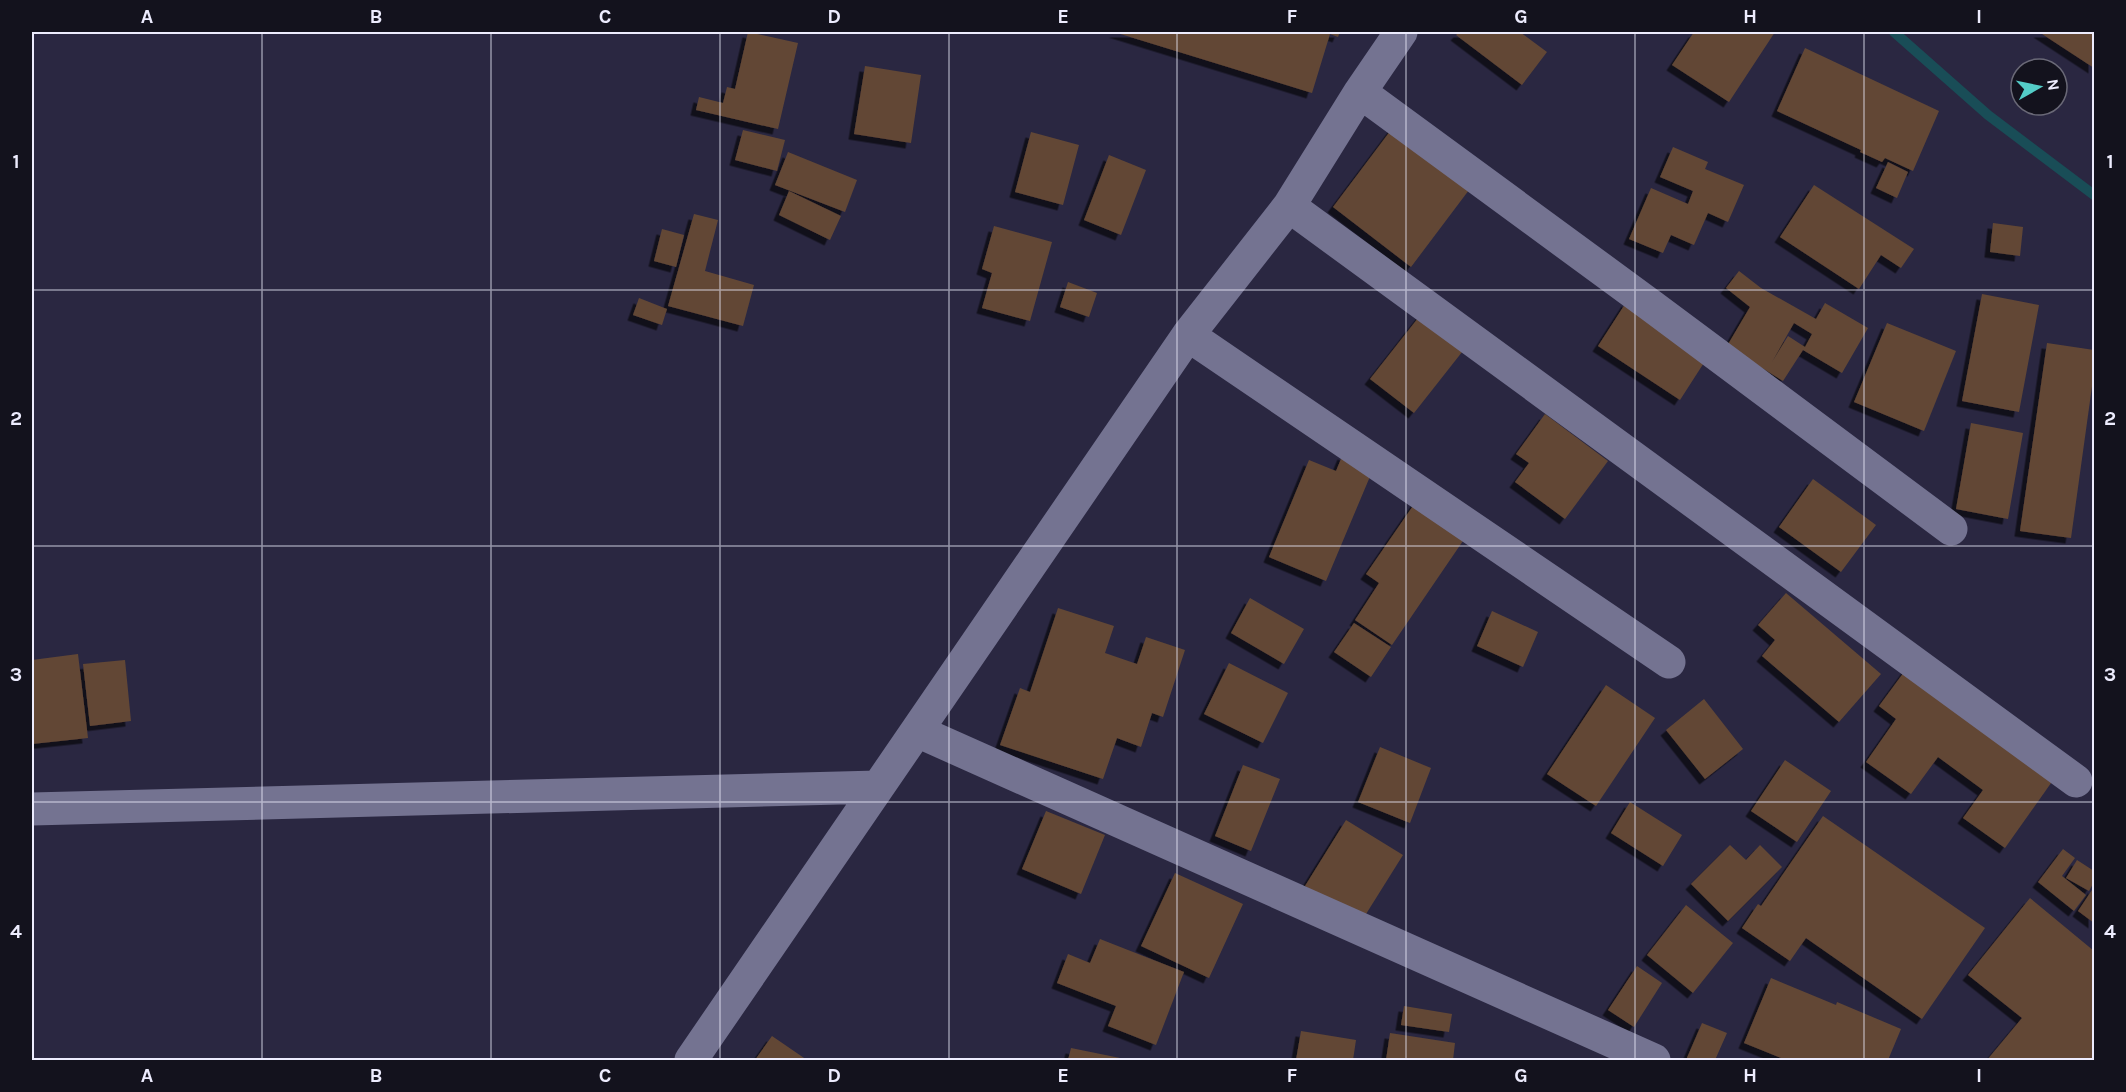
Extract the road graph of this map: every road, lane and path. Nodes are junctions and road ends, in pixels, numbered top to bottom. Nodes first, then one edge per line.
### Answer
1 (1401, 32) edge
2 (1360, 92) junction
3 (1289, 206) junction
4 (1188, 335) junction
5 (1951, 529) dead end
6 (1669, 662) dead end
7 (917, 731) junction
8 (2076, 781) dead end
9 (878, 787) junction
10 (32, 809) edge
11 (691, 1060) edge
12 (1654, 1060) edge

1 - 2 street
2 - 3 street
2 - 5 street
3 - 4 street
3 - 8 street
4 - 6 street
4 - 7 street
7 - 9 street
7 - 12 street
9 - 10 street
9 - 11 street

